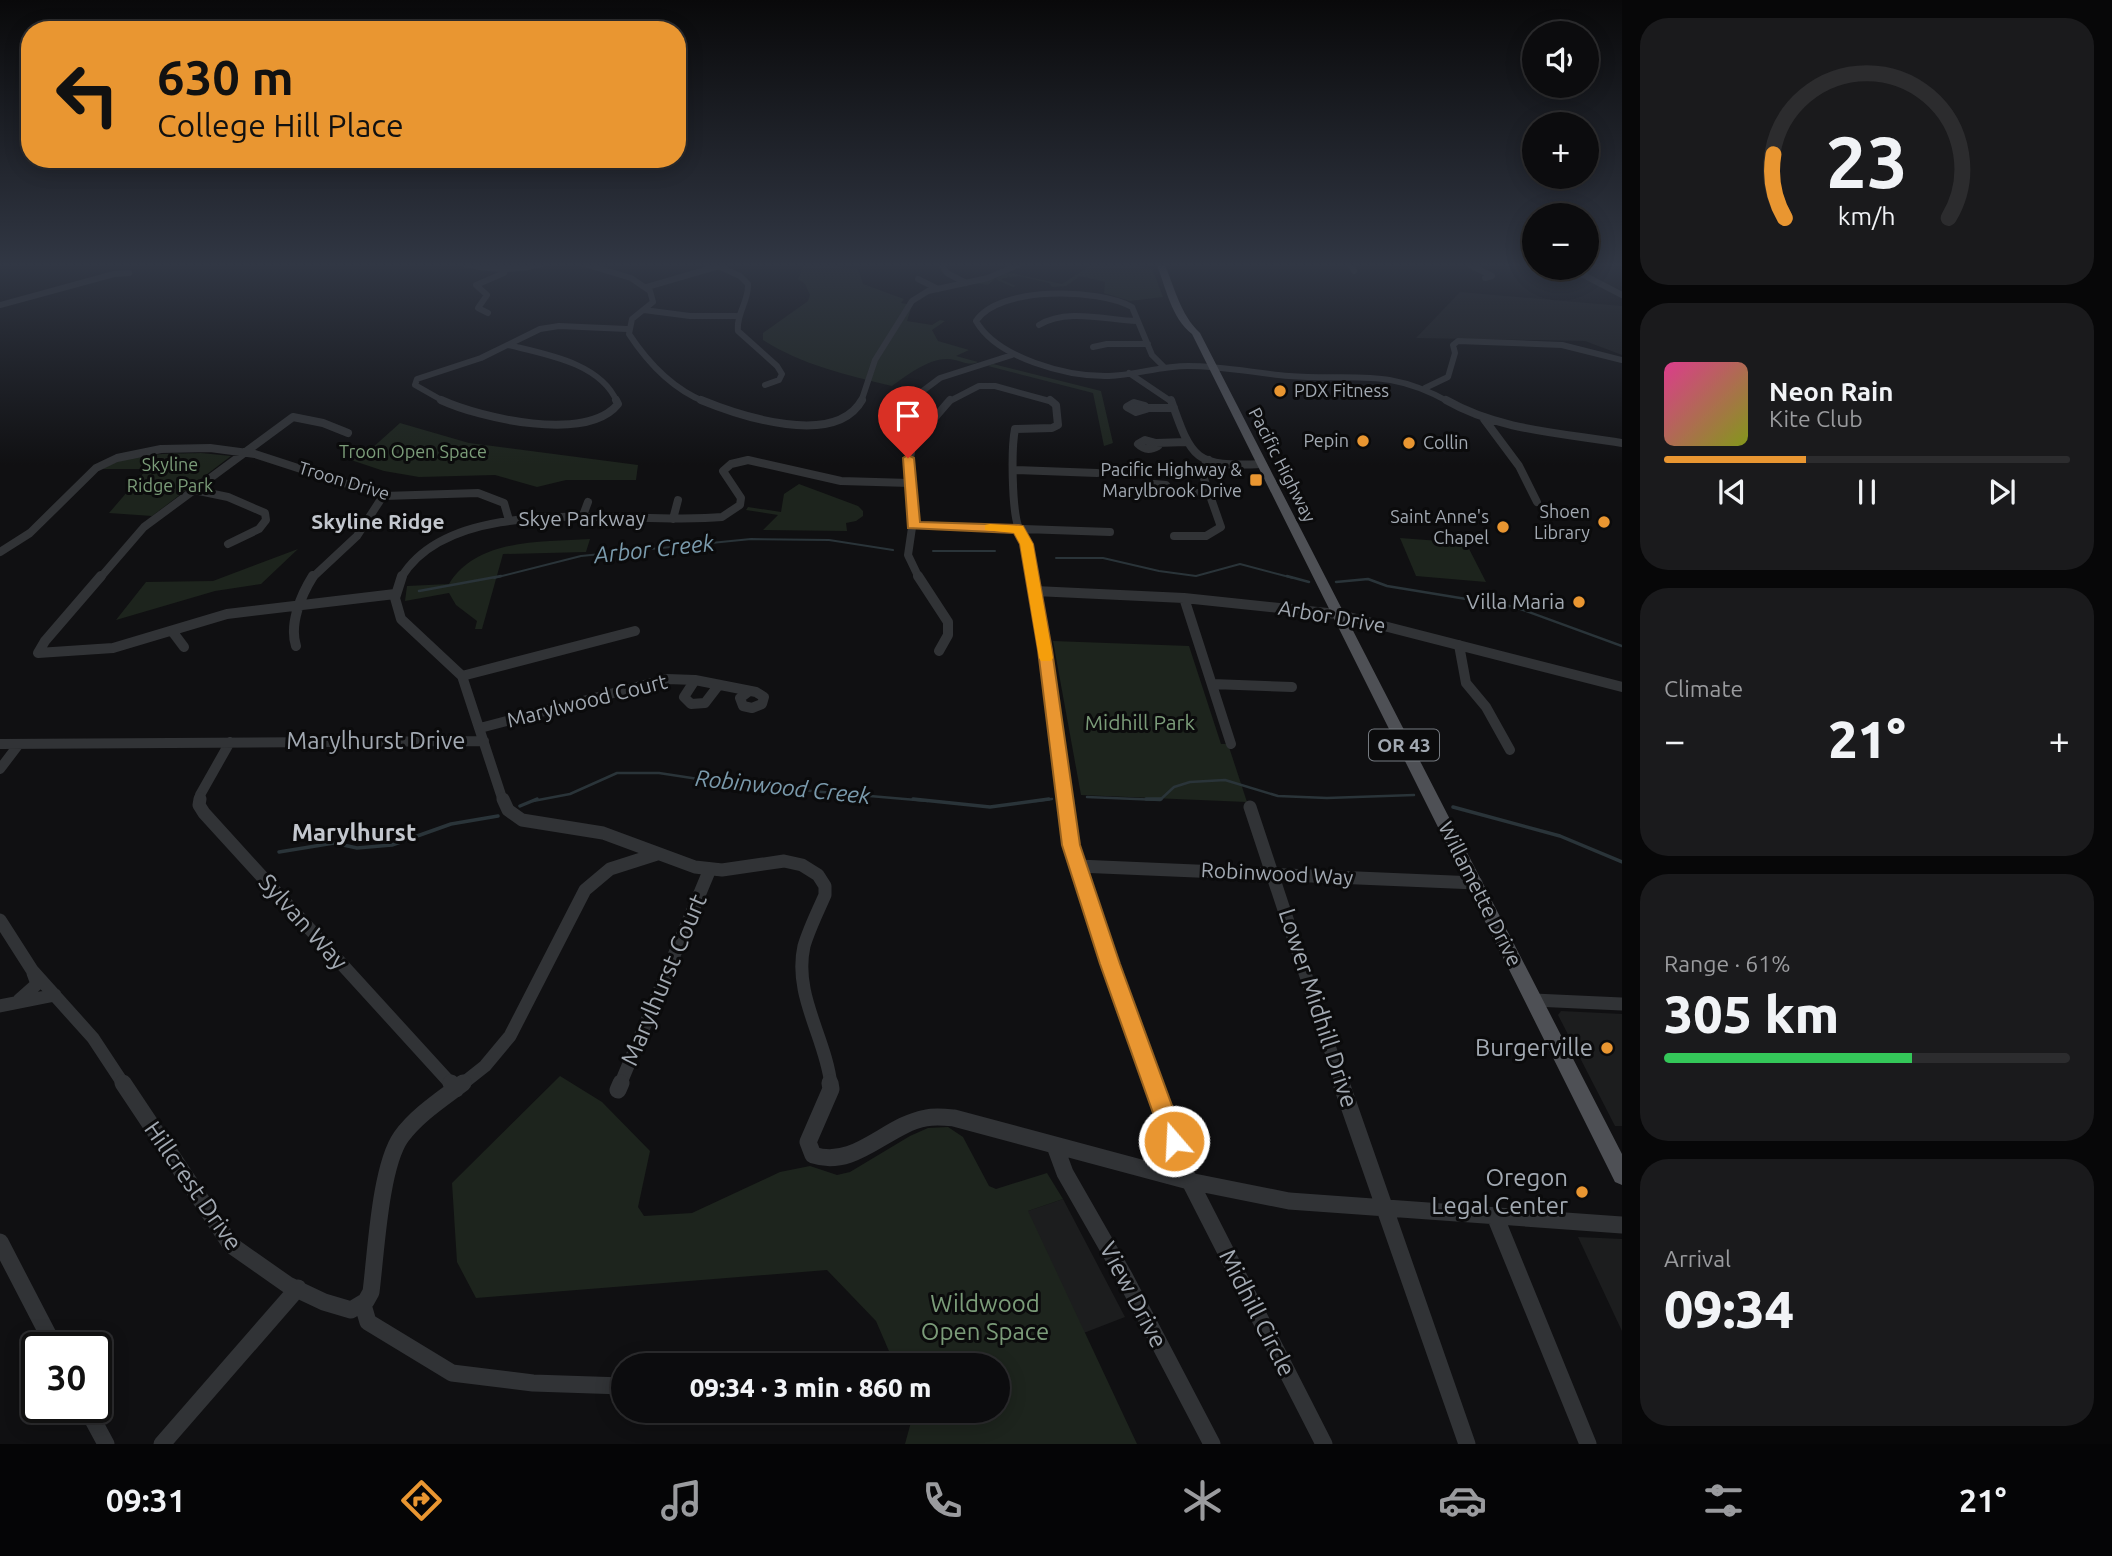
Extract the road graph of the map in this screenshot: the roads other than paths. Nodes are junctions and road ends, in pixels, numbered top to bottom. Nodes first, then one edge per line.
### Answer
1 (538, 330) edge
2 (628, 330) edge
3 (739, 330) edge
4 (893, 330) edge
5 (980, 330) edge
6 (1141, 330) edge
7 (1191, 330) edge
8 (1148, 344) junction
9 (508, 345) junction
10 (1093, 347) dead end
11 (1012, 355) junction
12 (1622, 360) edge
13 (1163, 366) junction
14 (1213, 368) junction
15 (1129, 373) junction
16 (765, 385) dead end
17 (1425, 388) junction
18 (904, 407) dead end
19 (1146, 408) dead end
20 (1174, 408) junction
21 (1484, 419) junction
22 (348, 433) dead end
23 (1185, 442) junction
24 (1156, 443) dead end
25 (1622, 443) edge
26 (244, 452) junction
27 (1209, 460) junction
28 (1262, 464) junction
29 (1014, 470) junction
30 (1097, 473) dead end
31 (909, 483) junction
32 (194, 490) junction
33 (1170, 491) dead end
34 (1209, 494) junction
35 (383, 496) junction
36 (678, 500) dead end
37 (588, 502) dead end
38 (1537, 502) dead end
39 (582, 518) junction
40 (673, 519) junction
41 (509, 520) junction
42 (913, 525) junction
43 (1019, 529) junction
44 (1110, 532) dead end
45 (1174, 536) dead end
46 (228, 544) dead end
47 (0, 552) edge
48 (1035, 591) junction
49 (394, 594) junction
50 (1184, 598) junction
51 (299, 605) junction
52 (1338, 614) junction
53 (172, 631) junction
54 (635, 631) dead end
55 (1459, 645) junction
56 (296, 646) dead end
57 (184, 647) dead end
58 (939, 651) dead end
59 (462, 676) junction
60 (695, 680) junction
61 (1212, 684) junction
62 (718, 686) junction
63 (1292, 687) dead end
64 (1622, 687) edge
65 (748, 692) dead end
66 (480, 728) junction
67 (484, 741) junction
68 (230, 743) junction
69 (0, 744) edge
70 (19, 744) junction
71 (1231, 744) dead end
72 (1510, 750) dead end
73 (0, 769) edge
74 (1250, 807) dead end
75 (657, 854) junction
76 (1078, 866) junction
77 (710, 869) junction
78 (1274, 873) junction
79 (1476, 883) junction
80 (0, 920) edge
81 (32, 970) junction
82 (55, 995) junction
83 (1534, 1000) junction
84 (1622, 1004) edge
85 (7, 1005) edge
86 (456, 1089) junction
87 (618, 1090) dead end
88 (1055, 1146) junction
89 (1622, 1175) edge
90 (1189, 1181) junction
91 (1386, 1209) junction
92 (1495, 1216) junction
93 (1622, 1225) edge
94 (0, 1242) edge
95 (298, 1288) junction
96 (363, 1305) junction
97 (47, 1332) edge
98 (611, 1385) edge
99 (95, 1423) edge
100 (106, 1444) edge
101 (162, 1444) edge
102 (1212, 1444) edge
103 (1324, 1444) edge
104 (1467, 1444) edge
105 (1588, 1444) edge

1 - 9 street
2 - 4 street
3 - 16 street
5 - 11 street
6 - 8 street
7 - 14 main road, Pacific Highway / OR 43
8 - 10 street
8 - 13 street
9 - 9 street
11 - 15 street
11 - 18 street
12 - 17 street
13 - 14 street
13 - 15 street
14 - 17 street
14 - 28 main road, Pacific Highway / OR 43
15 - 20 street
17 - 21 street
19 - 20 street
20 - 23 street
21 - 25 street
21 - 38 street
22 - 26 street
23 - 24 street
23 - 27 street
26 - 32 street
26 - 35 street, Troon Drive
26 - 47 street, Troon Drive
27 - 28 street
27 - 34 street
28 - 52 main road, Pacific Highway / OR 43
29 - 30 street
29 - 31 street, Midhill Circle
29 - 43 street, Midhill Circle
31 - 40 street, Skye Parkway
31 - 42 street
32 - 46 street
32 - 53 street
33 - 34 street
34 - 45 street
35 - 41 street, Troon Drive
35 - 51 street
36 - 40 street
37 - 39 street
39 - 40 street, Skye Parkway
39 - 41 street, Skye Parkway
41 - 49 street, Skye Parkway
42 - 43 street
42 - 58 street
43 - 44 street
43 - 48 street, Midhill Circle
48 - 50 street, Arbor Drive
48 - 76 street, Midhill Circle
49 - 51 street
49 - 59 street
50 - 52 street, Arbor Drive
50 - 61 street
51 - 53 street
51 - 56 street
52 - 55 street, Arbor Drive
52 - 79 main road, Willamette Drive / OR 43
53 - 57 street
54 - 59 street
55 - 64 street, Arbor Drive
55 - 72 street
59 - 66 street
60 - 62 street, Marylwood Court
60 - 62 street, Marylwood Court
60 - 66 street, Marylwood Court
61 - 63 street
61 - 71 street
62 - 65 street, Marylwood Court
66 - 67 street
67 - 68 street, Marylhurst Drive
67 - 75 street, Marylhurst Drive
68 - 70 street, Marylhurst Drive
68 - 86 street, Sylvan Way
69 - 70 street, Marylhurst Drive
70 - 73 street
74 - 78 street, Lower Midhill Drive
75 - 77 street, Marylhurst Drive
75 - 86 street
76 - 78 street, Robinwood Way
76 - 90 street, Midhill Circle
77 - 87 street, Marylhurst Court
77 - 88 street, Marylhurst Drive
78 - 79 street, Robinwood Way
78 - 91 street, Lower Midhill Drive
79 - 83 main road, Willamette Drive / OR 43
80 - 81 street, Hillcrest Drive
81 - 82 street, Hillcrest Drive
81 - 85 street
82 - 85 street
82 - 95 street, Hillcrest Drive
83 - 84 street
83 - 89 main road, Willamette Drive / OR 43
86 - 96 street
88 - 90 street, Marylhurst Drive
88 - 102 street, View Drive
90 - 91 street, Marylhurst Drive
90 - 103 street, Midhill Circle
91 - 92 street, Marylhurst Drive
91 - 104 street
92 - 93 street, Marylhurst Drive
92 - 105 street
94 - 97 street
95 - 96 street, Hillcrest Drive
95 - 101 street
96 - 98 street
99 - 100 street

